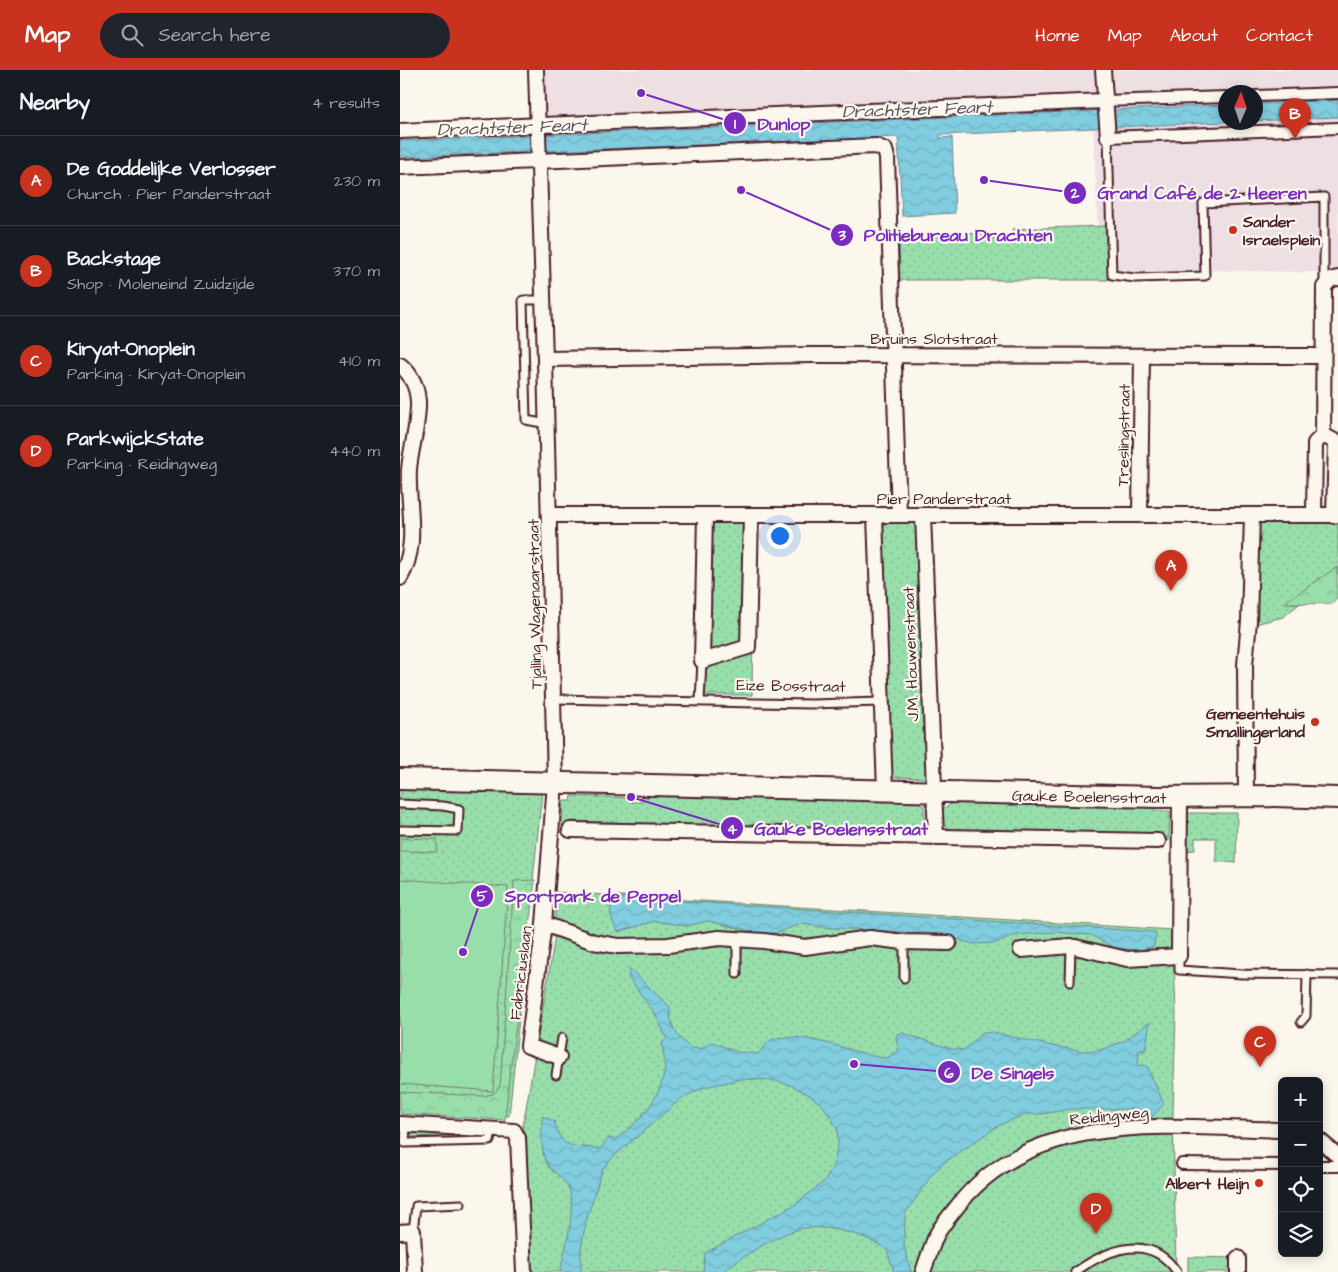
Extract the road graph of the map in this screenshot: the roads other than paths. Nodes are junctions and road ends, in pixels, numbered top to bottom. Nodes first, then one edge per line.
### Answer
1 (536, 70) edge
2 (1103, 70) edge
3 (1338, 93) edge
4 (1263, 96) edge
5 (1218, 97) edge
6 (1104, 104) junction
7 (1338, 128) edge
8 (537, 129) junction
9 (400, 131) edge
10 (1107, 134) junction
11 (539, 158) junction
12 (400, 166) edge
13 (1338, 278) edge
14 (1324, 288) junction
15 (542, 300) junction
16 (894, 355) junction
17 (1142, 356) junction
18 (1323, 356) junction
19 (546, 359) junction
20 (400, 365) edge
21 (547, 424) junction
22 (1323, 435) junction
23 (705, 515) junction
24 (751, 515) junction
25 (899, 515) junction
26 (923, 515) junction
27 (1140, 515) junction
28 (1252, 515) junction
29 (1314, 515) junction
30 (549, 516) junction
31 (875, 516) junction
32 (1336, 516) edge
33 (400, 578) edge
34 (702, 661) junction
35 (554, 699) junction
36 (700, 701) junction
37 (881, 702) junction
38 (400, 779) edge
39 (555, 783) junction
40 (885, 791) junction
41 (932, 792) junction
42 (1246, 796) junction
43 (1180, 798) junction
44 (1338, 798) edge
45 (400, 804) edge
46 (400, 830) edge
47 (570, 830) dead end
48 (936, 838) junction
49 (1158, 841) dead end
50 (544, 924) junction
51 (738, 939) junction
52 (904, 942) junction
53 (949, 943) dead end
54 (1071, 946) junction
55 (1021, 950) dead end
56 (1179, 956) junction
57 (737, 974) dead end
58 (1307, 974) junction
59 (1338, 975) edge
60 (904, 978) dead end
61 (1070, 982) dead end
62 (1301, 1022) dead end
63 (562, 1038) dead end
64 (559, 1057) junction
65 (556, 1075) dead end
66 (403, 1129) edge
67 (1278, 1130) edge
68 (1323, 1143) edge
69 (1338, 1156) edge
70 (1182, 1164) dead end
71 (1278, 1165) edge
72 (1323, 1166) edge
73 (1338, 1166) edge
74 (1338, 1175) edge
75 (462, 1204) dead end
76 (406, 1231) edge
77 (415, 1272) edge
78 (524, 1272) edge
79 (923, 1272) edge
80 (1075, 1272) edge
81 (1177, 1272) edge

1 - 8 street, Tjalling Wagenaarstraat
2 - 6 street
3 - 4 street
5 - 6 street
6 - 8 street
6 - 10 street
7 - 10 street
8 - 9 street
8 - 11 street, Tjalling Wagenaarstraat
10 - 14 lane
11 - 12 street
11 - 15 street, Tjalling Wagenaarstraat
11 - 16 street
13 - 14 street
14 - 18 street
15 - 19 street, Tjalling Wagenaarstraat
15 - 21 lane
16 - 17 street, Bruins Slotstraat
16 - 19 street, Bruins Slotstraat
16 - 25 street
17 - 18 street, Bruins Slotstraat
17 - 27 street, Treslingstraat
18 - 22 street
19 - 21 street, Tjalling Wagenaarstraat
20 - 33 street
21 - 30 street, Tjalling Wagenaarstraat
22 - 29 street
22 - 32 street
23 - 24 street, Pier Panderstraat
23 - 30 street, Pier Panderstraat
23 - 34 street
24 - 31 street, Pier Panderstraat
24 - 34 street, Eize Bosstraat
25 - 26 street, Pier Panderstraat
25 - 31 street, Pier Panderstraat
26 - 27 street, Pier Panderstraat
26 - 41 street, J.M. Houwenstraat
27 - 28 street, Pier Panderstraat
28 - 29 street, Pier Panderstraat
28 - 42 street
29 - 32 street, Pier Panderstraat
30 - 35 street, Tjalling Wagenaarstraat
31 - 37 street, J.M. Houwenstraat
34 - 36 lane
35 - 36 lane, Eize Bosstraat
35 - 39 street, Tjalling Wagenaarstraat
36 - 37 lane, Eize Bosstraat
37 - 40 street, J.M. Houwenstraat
38 - 39 main road, Gauke Boelensstraat
39 - 40 main road, Gauke Boelensstraat
39 - 50 street, Fabriciuslaan
40 - 41 main road, Gauke Boelensstraat
41 - 43 main road, Gauke Boelensstraat
41 - 48 street
42 - 43 main road, Gauke Boelensstraat
42 - 44 main road, Gauke Boelensstraat
43 - 56 street
45 - 46 lane
47 - 48 street
48 - 49 street
50 - 51 street
50 - 64 street, Fabriciuslaan
51 - 52 street
51 - 57 lane
52 - 53 street
52 - 60 lane
54 - 55 street
54 - 56 street
54 - 61 lane
56 - 58 lane
58 - 59 lane
58 - 62 lane
63 - 64 lane
64 - 65 lane
66 - 78 street
67 - 79 street, Reidingweg
68 - 69 street
69 - 73 lane
70 - 71 street
72 - 73 street
73 - 74 lane
75 - 76 lane
76 - 77 street
80 - 81 lane

